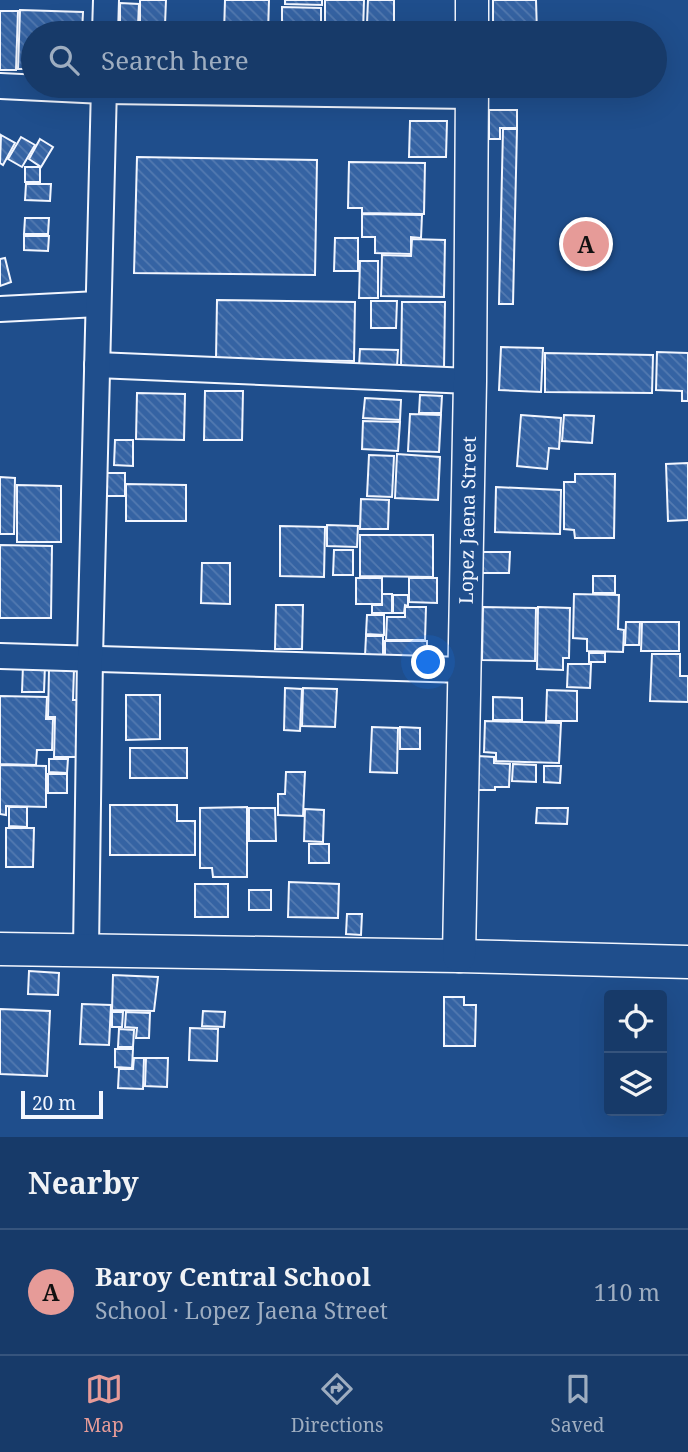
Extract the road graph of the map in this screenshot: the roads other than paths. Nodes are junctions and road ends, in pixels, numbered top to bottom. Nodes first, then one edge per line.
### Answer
1 (106, 0) edge
2 (472, 0) edge
3 (105, 21) edge
4 (472, 21) edge
5 (0, 86) edge
6 (21, 86) edge
7 (104, 98) edge
8 (472, 98) edge
9 (98, 304) junction
10 (0, 310) edge
11 (97, 365) junction
12 (470, 381) junction
13 (0, 656) edge
14 (90, 657) junction
15 (464, 670) junction
16 (0, 949) edge
17 (86, 950) junction
18 (459, 956) junction
19 (688, 962) edge

1 - 3 street
2 - 4 street
5 - 6 street
7 - 9 street
8 - 12 street, Lopez Jaena Street
9 - 10 street
9 - 11 street
11 - 12 street
11 - 14 street
12 - 15 street, Lopez Jaena Street
13 - 14 street
14 - 15 street
14 - 17 street
15 - 18 street, Lopez Jaena Street
16 - 17 street
17 - 18 street
18 - 19 street

